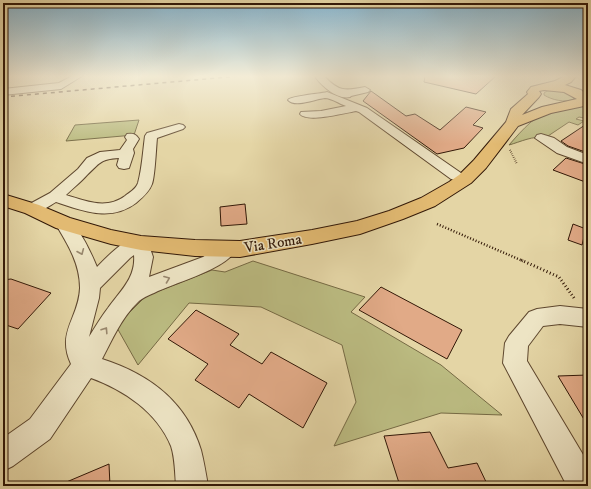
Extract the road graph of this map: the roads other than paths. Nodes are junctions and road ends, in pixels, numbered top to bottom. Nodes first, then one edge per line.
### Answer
1 (310, 99) edge
2 (336, 99) edge
3 (353, 99) edge
4 (530, 99) edge
5 (544, 99) edge
6 (562, 99) edge
7 (567, 99) edge
8 (293, 100) dead end
9 (359, 109) junction
10 (305, 114) dead end
11 (513, 123) junction
12 (179, 127) dead end
13 (131, 137) dead end
14 (540, 138) dead end
15 (588, 160) edge
16 (465, 180) junction
17 (55, 196) junction
18 (3, 200) edge
19 (32, 208) junction
20 (62, 223) junction
21 (141, 243) junction
22 (228, 249) junction
23 (90, 286) junction
24 (132, 295) junction
25 (588, 318) edge
26 (86, 364) junction
27 (3, 456) edge
28 (192, 486) edge
29 (584, 486) edge

1 - 8 street
2 - 9 street
3 - 9 street
4 - 11 main road, Via Roma
5 - 6 main road
7 - 11 main road
9 - 10 street
9 - 16 street
11 - 16 main road, Via Roma
12 - 17 street
13 - 17 street
14 - 15 street
16 - 22 main road, Via Roma
17 - 19 street
18 - 19 main road, Via Roma
19 - 20 main road, Via Roma
20 - 21 main road, Via Roma
20 -> 23 street
21 - 22 main road, Via Roma
21 - 23 street
21 - 24 street
24 -> 22 street
23 - 26 street
26 -> 24 street
25 - 29 street
26 - 27 street
26 - 28 street

